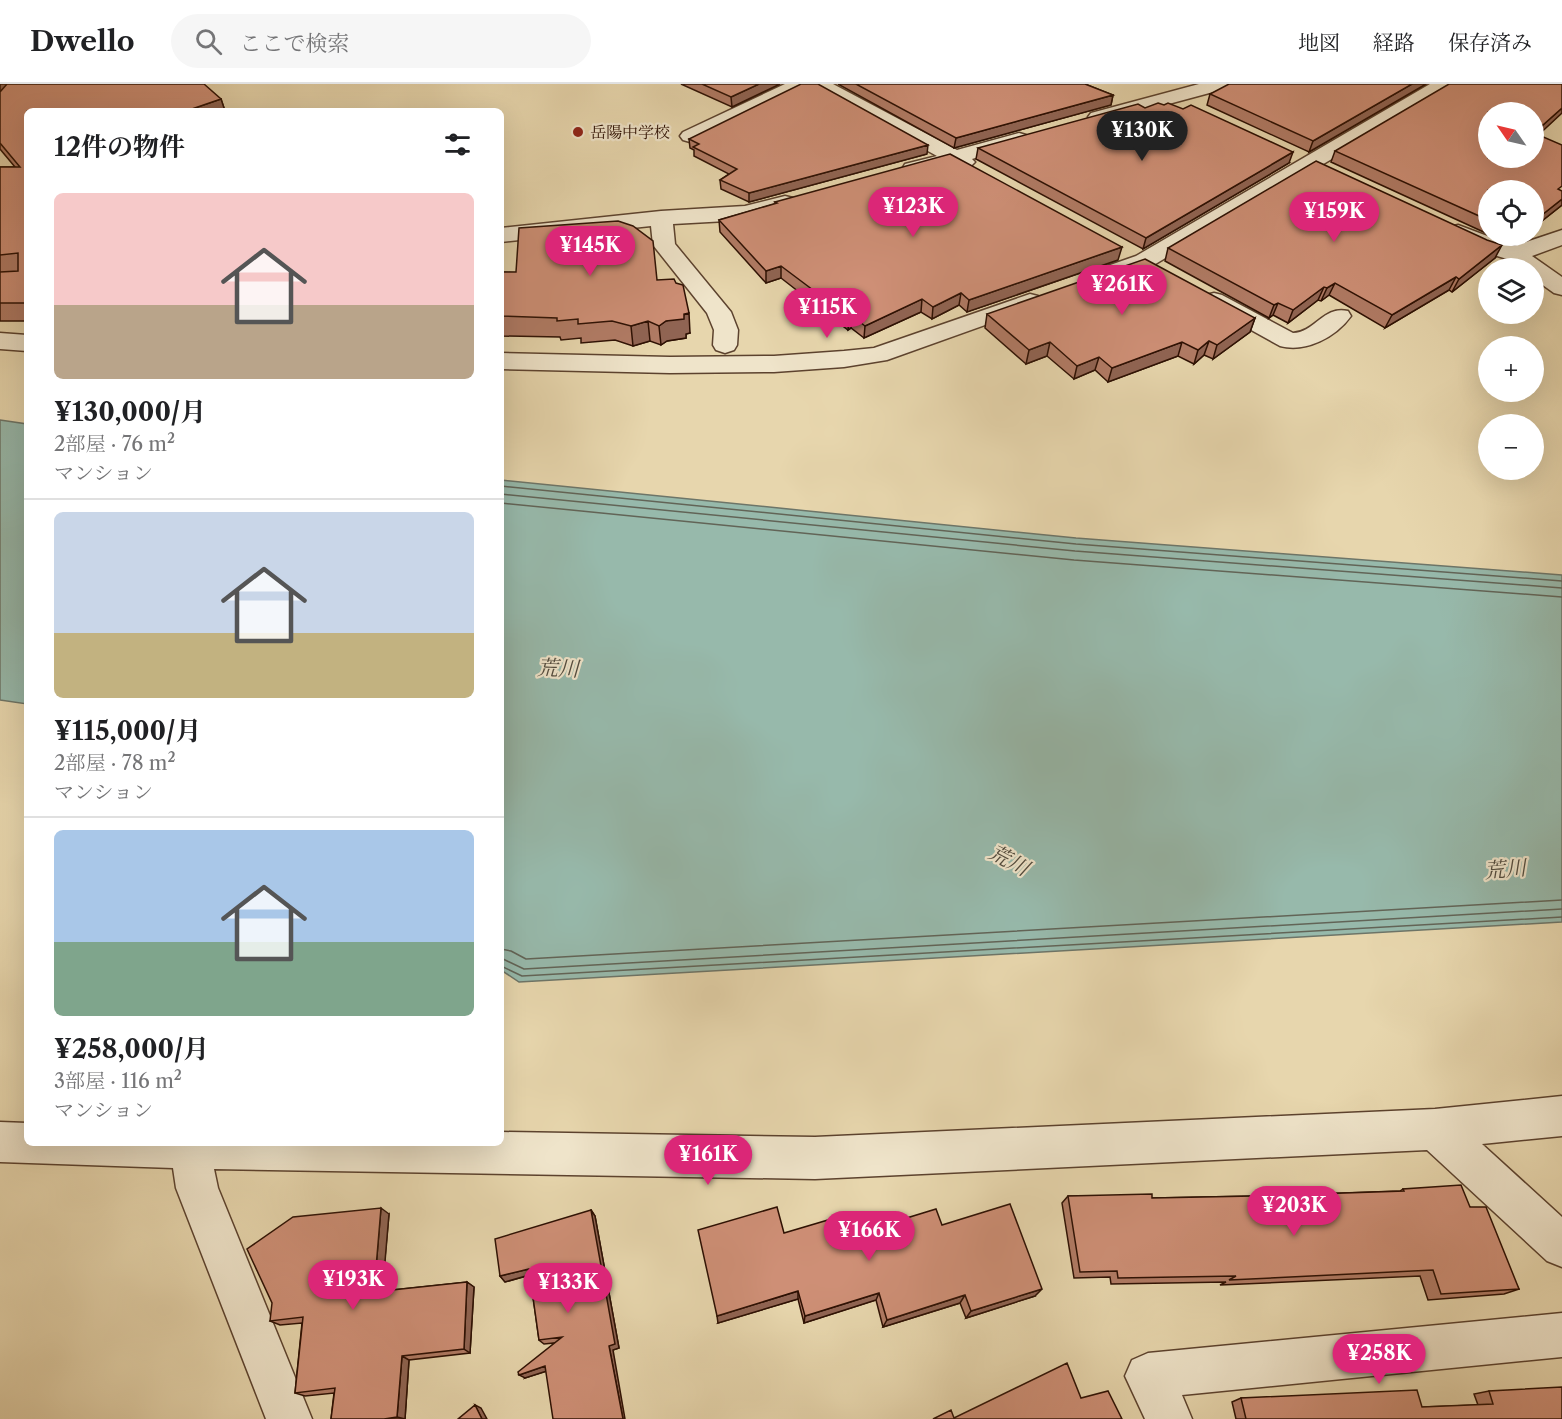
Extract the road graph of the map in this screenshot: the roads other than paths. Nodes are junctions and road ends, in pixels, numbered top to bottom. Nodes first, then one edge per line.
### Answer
1 (801, 84) edge
2 (818, 84) edge
3 (1141, 84) edge
4 (1221, 84) edge
5 (1444, 84) edge
6 (1170, 97) junction
7 (1196, 110) edge
8 (1080, 122) edge
9 (1035, 134) edge
10 (690, 136) edge
11 (955, 158) junction
12 (1301, 159) junction
13 (1332, 173) edge
14 (890, 175) edge
15 (987, 175) edge
16 (802, 199) edge
17 (661, 218) junction
18 (1437, 222) edge
19 (504, 235) edge
20 (1562, 237) edge
21 (1515, 254) junction
22 (1087, 281) edge
23 (1562, 288) edge
24 (1196, 290) edge
25 (1053, 293) edge
26 (1339, 316) dead end
27 (0, 341) edge
28 (24, 343) edge
29 (725, 345) dead end
30 (504, 361) edge
31 (1562, 1116) edge
32 (1436, 1130) junction
33 (0, 1142) edge
34 (24, 1143) edge
35 (127, 1146) edge
36 (190, 1148) junction
37 (1562, 1246) edge
38 (1562, 1335) edge
39 (289, 1419) edge
40 (1169, 1419) edge

1 - 10 street
2 - 11 street
3 - 6 street
4 - 6 street
5 - 12 street
6 - 7 street
6 - 8 street
9 - 11 street
11 - 14 street
11 - 15 street
12 - 13 street
12 - 22 street
16 - 17 street
17 - 19 street
17 - 29 street
18 - 21 street
20 - 21 street
21 - 23 street
24 - 26 street
25 - 30 street
27 - 28 street
31 - 32 street
32 - 36 street
32 - 37 street
33 - 34 street
35 - 36 street
36 - 39 street
38 - 40 street

